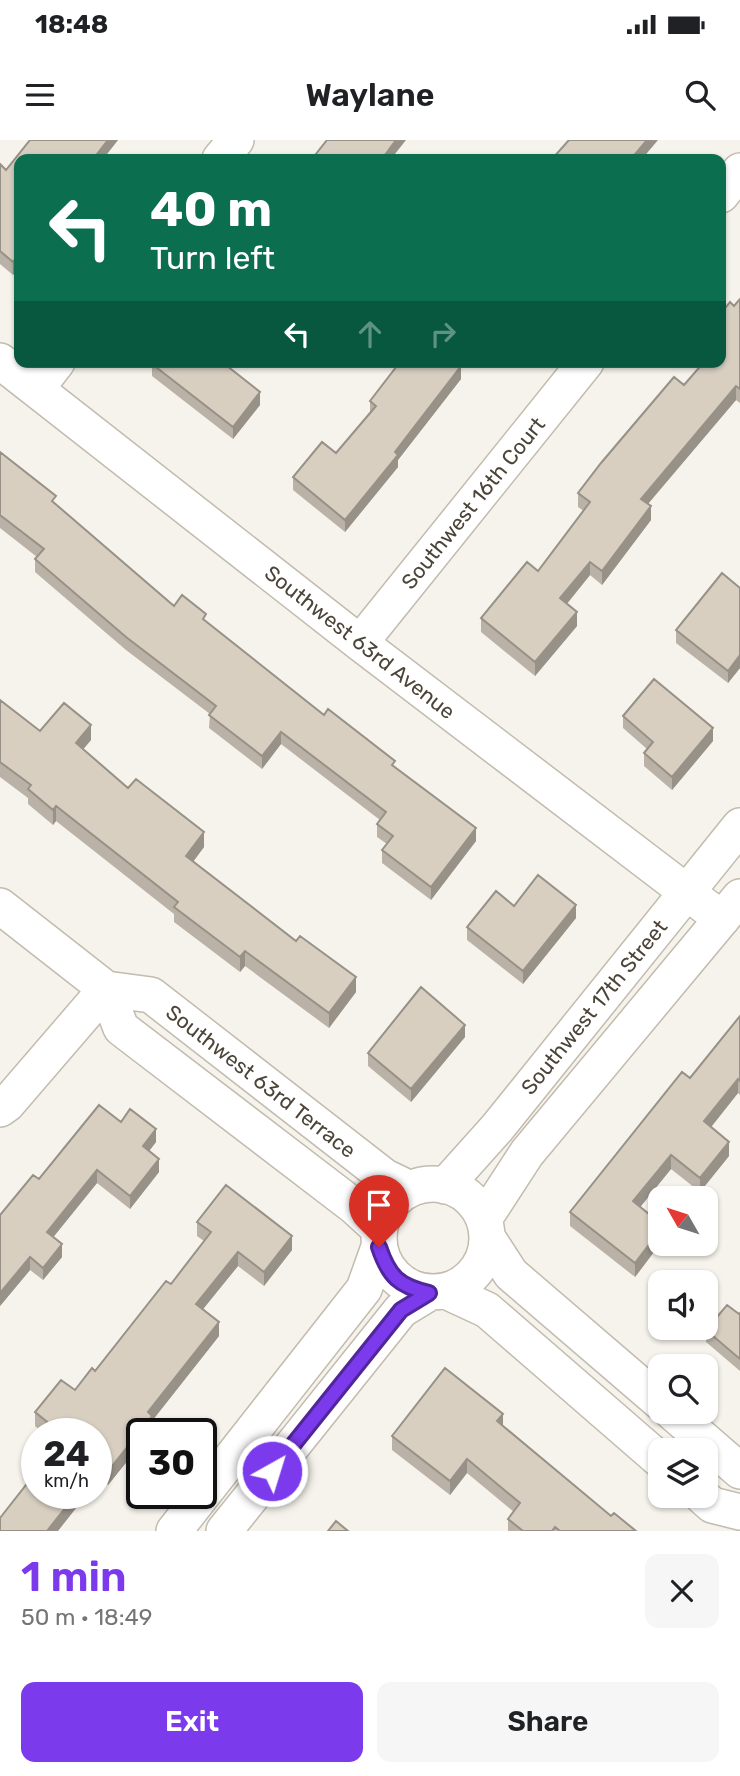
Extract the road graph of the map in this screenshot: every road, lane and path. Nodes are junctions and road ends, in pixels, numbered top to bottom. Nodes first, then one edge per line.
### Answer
1 (236, 140) edge
2 (224, 154) edge
3 (740, 171) edge
4 (726, 189) edge
5 (23, 368) edge
6 (581, 368) edge
7 (46, 375) edge
8 (360, 643) junction
9 (740, 826) edge
10 (686, 892) junction
11 (0, 906) edge
12 (731, 908) edge
13 (106, 989) junction
14 (0, 1109) edge
15 (445, 1186) junction
16 (411, 1189) junction
17 (485, 1228) junction
18 (379, 1238) junction
19 (438, 1292) junction
20 (648, 1392) edge
21 (686, 1424) edge
22 (648, 1450) edge
23 (740, 1471) edge
24 (718, 1506) edge
25 (740, 1511) edge
26 (174, 1531) edge
27 (224, 1531) edge

1 - 2 street
3 - 4 street
5 - 7 street, Southwest 63rd Avenue
6 - 8 street, Southwest 16th Court
7 - 8 street, Southwest 63rd Avenue
8 - 10 street, Southwest 63rd Avenue
9 - 10 street, Southwest 17th Street
10 - 12 street, Southwest 63rd Avenue
10 - 15 street, Southwest 17th Street
11 - 13 street
12 - 17 street, Southwest 17th Street
13 - 14 street
13 - 16 street, Southwest 63rd Terrace
13 - 18 street, Southwest 63rd Terrace
15 - 16 street
15 - 17 street
16 - 18 street
17 - 19 street
17 - 20 street
18 - 19 street
18 - 26 street
19 - 22 street
19 - 27 street
21 - 23 street
24 - 25 street

